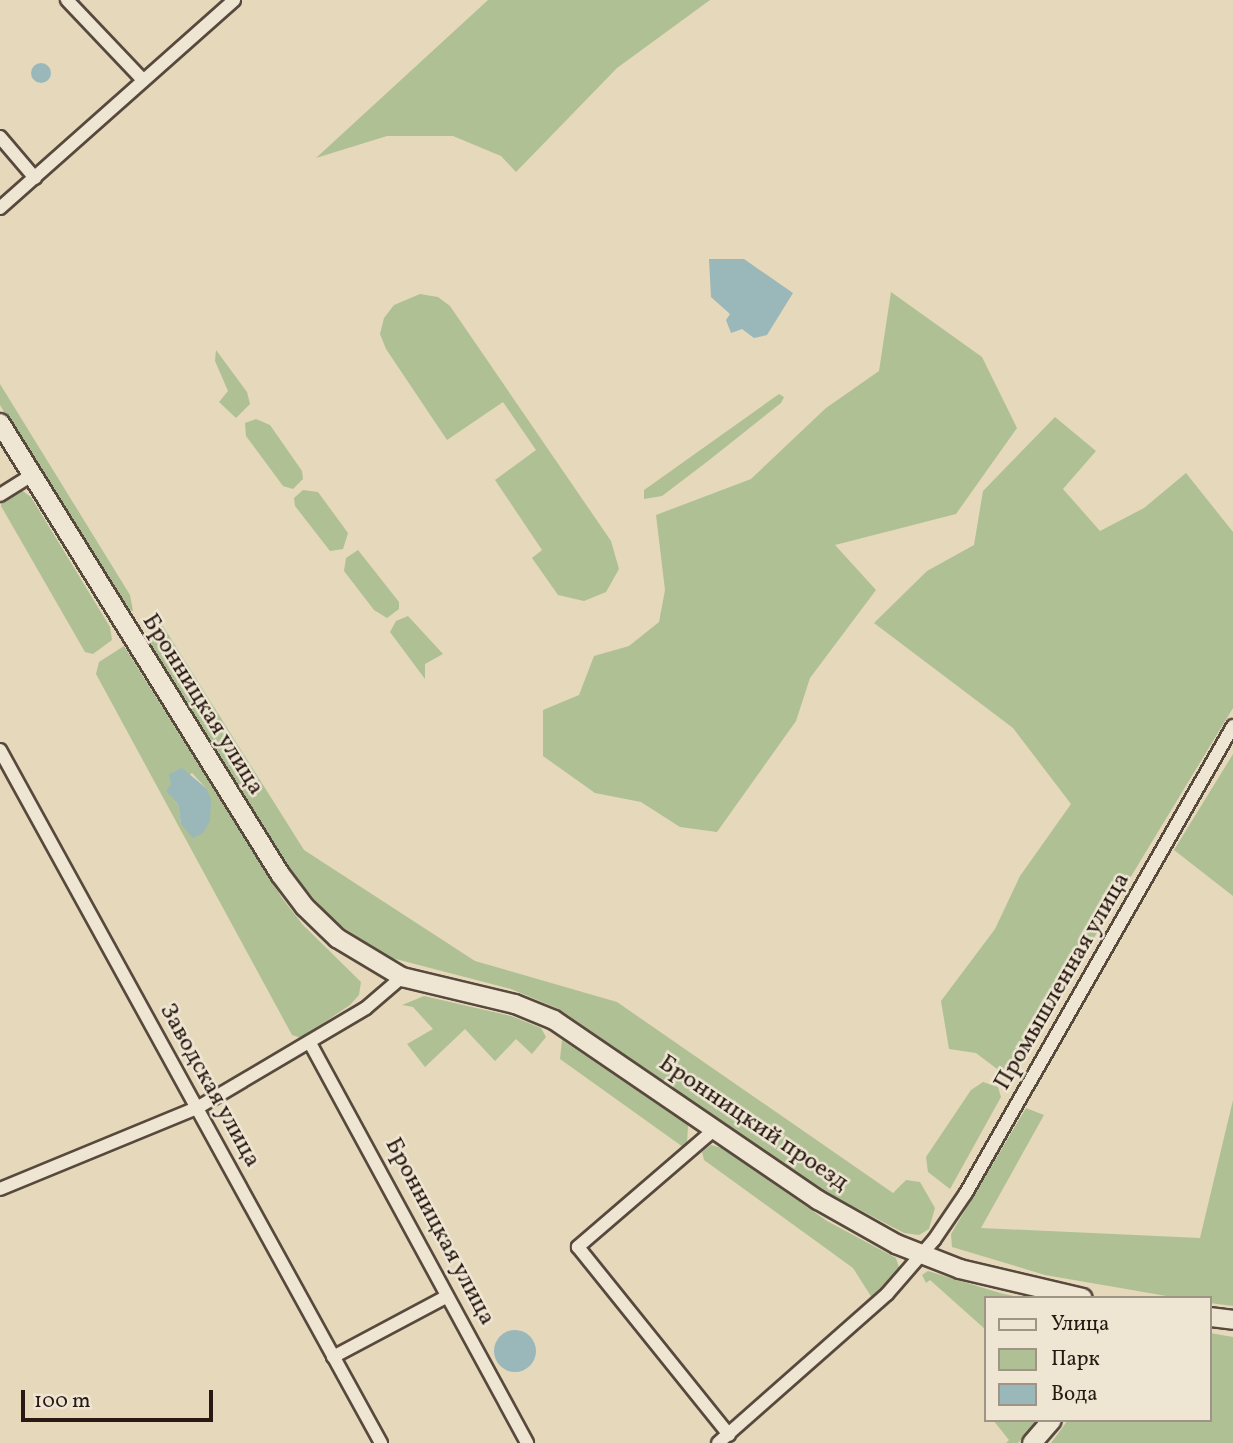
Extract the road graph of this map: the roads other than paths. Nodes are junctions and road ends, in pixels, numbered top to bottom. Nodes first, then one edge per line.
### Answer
1 (67, 0) edge
2 (234, 0) edge
3 (143, 80) junction
4 (0, 137) edge
5 (35, 178) junction
6 (0, 208) edge
7 (0, 423) edge
8 (32, 475) junction
9 (0, 495) edge
10 (1233, 726) edge
11 (0, 750) edge
12 (402, 977) junction
13 (310, 1043) junction
14 (197, 1108) junction
15 (715, 1129) junction
16 (0, 1189) edge
17 (922, 1254) junction
18 (1074, 1296) edge
19 (446, 1297) junction
20 (1212, 1317) edge
21 (1233, 1320) edge
22 (333, 1357) junction
23 (1050, 1422) edge
24 (724, 1439) edge
25 (381, 1443) edge
26 (527, 1443) edge
27 (1032, 1443) edge

1 - 3 street
2 - 3 street
3 - 5 street
4 - 5 street
5 - 6 street
7 - 8 main road, Бронницкая улица
8 - 9 street
8 - 12 main road, Бронницкая улица
10 - 17 street, Промышленная улица
11 - 14 street, Заводская улица
12 - 13 street
12 - 15 main road, Бронницкий проезд
13 - 14 street
13 - 19 street, Бронницкая улица
14 - 16 street
14 - 22 street, Заводская улица
15 - 17 main road, Бронницкий проезд
15 - 24 street
17 - 18 main road, Бронницкий проезд
17 - 24 street, Промышленная улица
19 - 22 street
19 - 26 street, Бронницкая улица
20 - 21 main road
22 - 25 street, Заводская улица
23 - 27 main road

